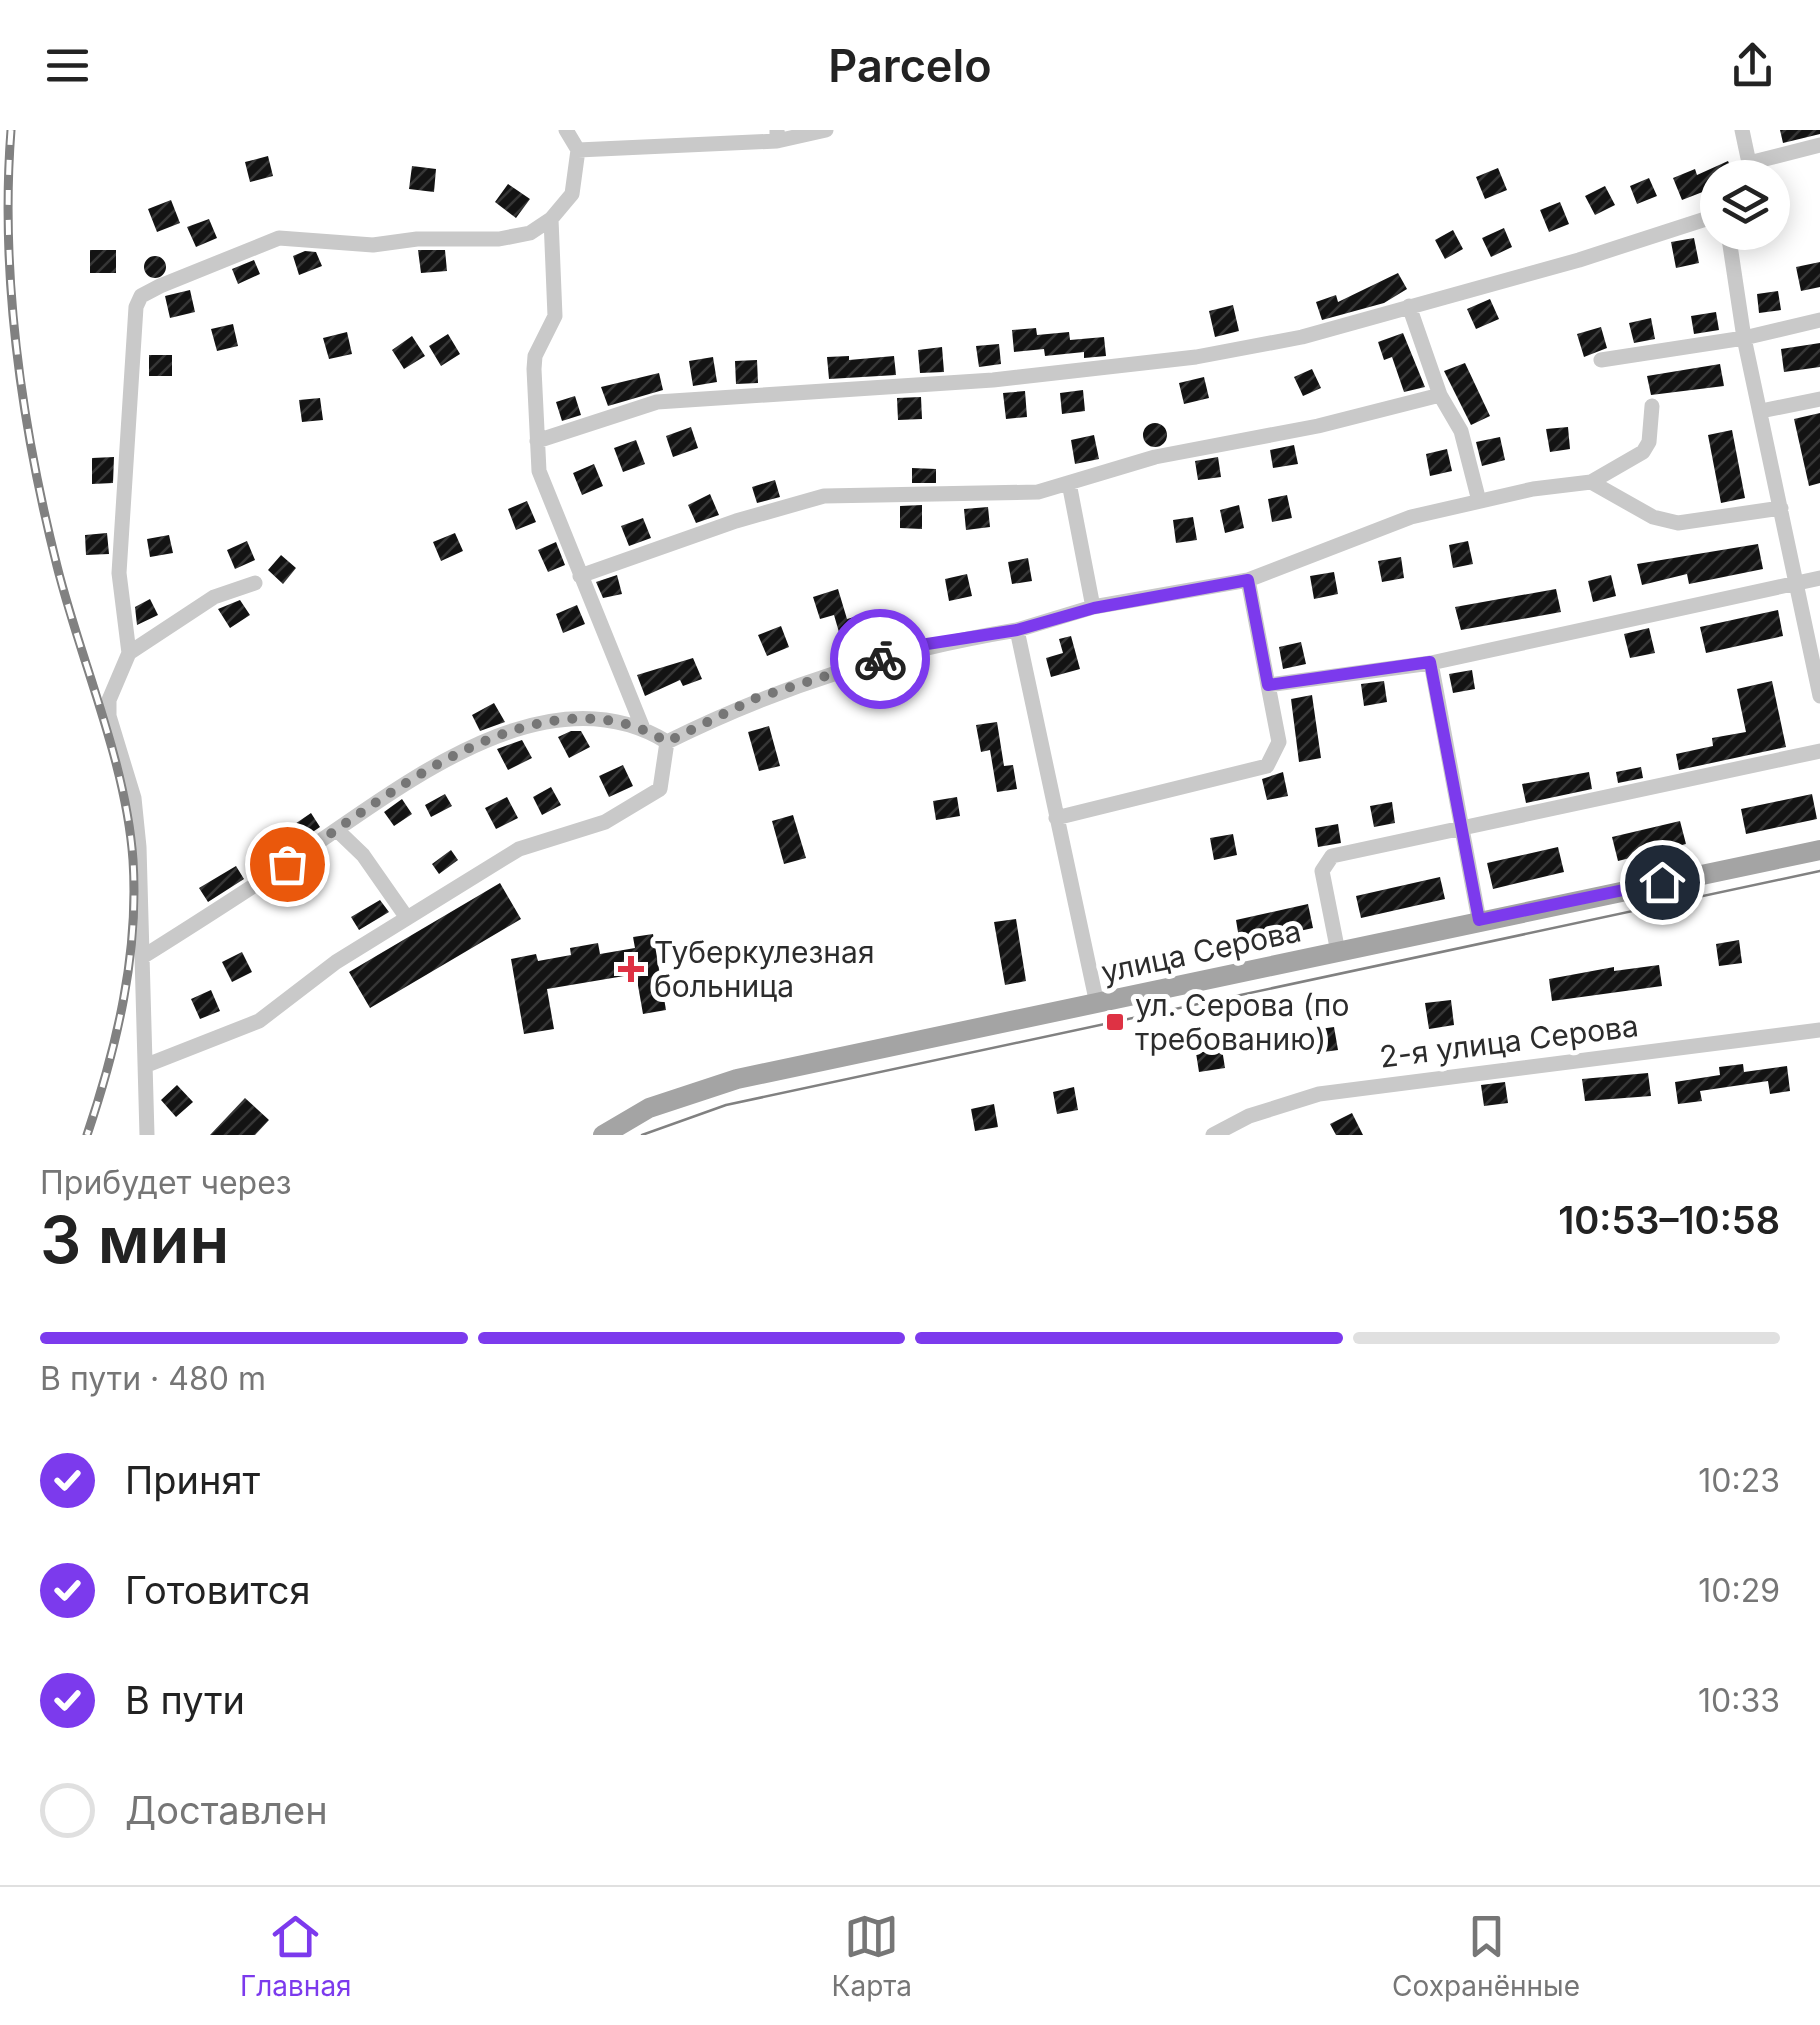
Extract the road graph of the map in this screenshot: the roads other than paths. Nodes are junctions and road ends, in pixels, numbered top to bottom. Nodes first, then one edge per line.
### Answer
1 (566, 130) edge
2 (826, 130) edge
3 (1742, 130) edge
4 (777, 136) edge
5 (1820, 146) edge
6 (578, 150) junction
7 (1746, 160) edge
8 (1778, 160) edge
9 (551, 219) junction
10 (1700, 221) edge
11 (1731, 250) edge
12 (1409, 306) junction
13 (1820, 320) edge
14 (1744, 338) junction
15 (1602, 360) dead end
16 (1440, 395) junction
17 (1820, 399) edge
18 (1652, 406) dead end
19 (1761, 411) junction
20 (537, 441) junction
21 (1591, 482) junction
22 (1068, 483) junction
23 (1479, 501) junction
24 (1782, 508) junction
25 (580, 576) junction
26 (1820, 578) edge
27 (1248, 580) junction
28 (254, 583) dead end
29 (1797, 583) junction
30 (1094, 608) junction
31 (1017, 630) junction
32 (129, 654) junction
33 (1816, 661) edge
34 (1430, 662) junction
35 (1268, 685) junction
36 (1820, 696) edge
37 (642, 726) junction
38 (667, 742) junction
39 (1820, 751) edge
40 (1056, 818) junction
41 (337, 830) junction
42 (1462, 830) junction
43 (1820, 850) edge
44 (407, 918) junction
45 (1479, 920) junction
46 (1338, 952) junction
47 (144, 956) junction
48 (1097, 1004) junction
49 (1820, 1030) edge
50 (147, 1065) junction
51 (147, 1135) edge
52 (603, 1135) edge
53 (1213, 1135) edge

1 - 6 street
2 - 4 street
3 - 7 street
4 - 6 street
5 - 8 street
6 - 9 street
9 - 20 street
9 - 32 street
10 - 12 street
11 - 14 street
12 - 16 street
12 - 20 street
13 - 14 street
14 - 15 street
14 - 19 street
16 - 22 street
16 - 23 street
17 - 19 street
18 - 21 street
19 - 24 street
20 - 25 street
21 - 23 street
21 - 24 street
22 - 25 street
22 - 30 street
23 - 27 street
24 - 29 street
25 - 37 street
26 - 29 street
27 - 30 street
27 - 35 street
28 - 32 street
29 - 33 street
29 - 34 street
30 - 31 street
31 - 38 street
31 - 40 street
32 - 47 street
33 - 36 street
34 - 35 street
34 - 42 street
35 - 40 street
37 - 38 street
37 - 41 street
38 - 44 street
39 - 42 street
40 - 48 street
41 - 44 street
41 - 47 street
42 - 45 street
42 - 46 street
43 - 45 main road, улица Серова
44 - 50 street
45 - 46 main road, улица Серова
46 - 48 main road, улица Серова
47 - 50 street
48 - 52 main road, улица Серова
49 - 53 street, 2-я улица Серова
50 - 51 street

